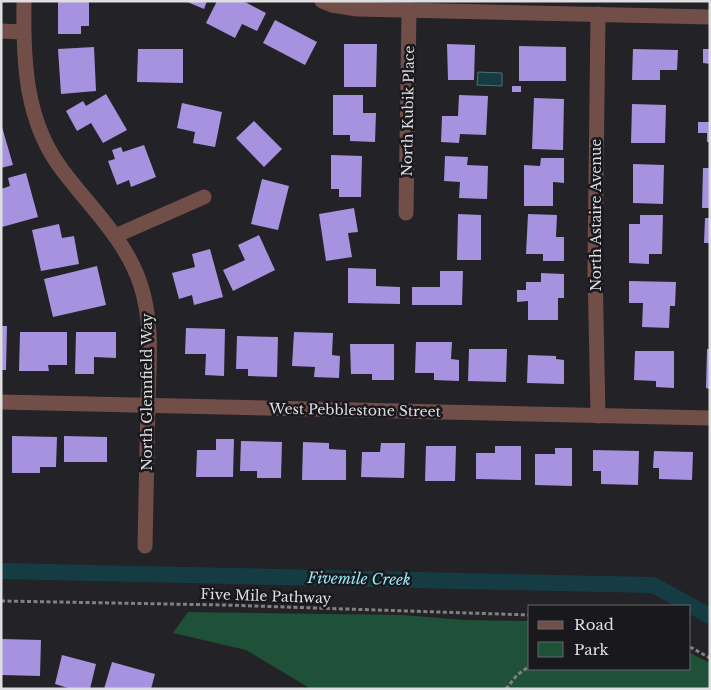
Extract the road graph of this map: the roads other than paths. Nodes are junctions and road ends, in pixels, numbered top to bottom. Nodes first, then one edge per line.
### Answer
1 (24, 1) edge
2 (322, 1) edge
3 (409, 10) junction
4 (598, 14) junction
5 (710, 16) edge
6 (1, 31) edge
7 (23, 32) junction
8 (204, 197) dead end
9 (406, 212) dead end
10 (115, 236) junction
11 (1, 402) edge
12 (148, 406) junction
13 (598, 416) junction
14 (710, 418) edge
15 (145, 546) dead end

1 - 7 street, North Glennfield Way
2 - 3 street
3 - 4 street
3 - 9 street, North Kubik Place
4 - 5 street
4 - 13 street, North Astaire Avenue
6 - 7 street
7 - 10 street, North Glennfield Way
8 - 10 street
10 - 12 street, North Glennfield Way
11 - 12 street, West Pebblestone Street
12 - 13 street, West Pebblestone Street
12 - 15 street, North Glennfield Way
13 - 14 street, West Pebblestone Street

